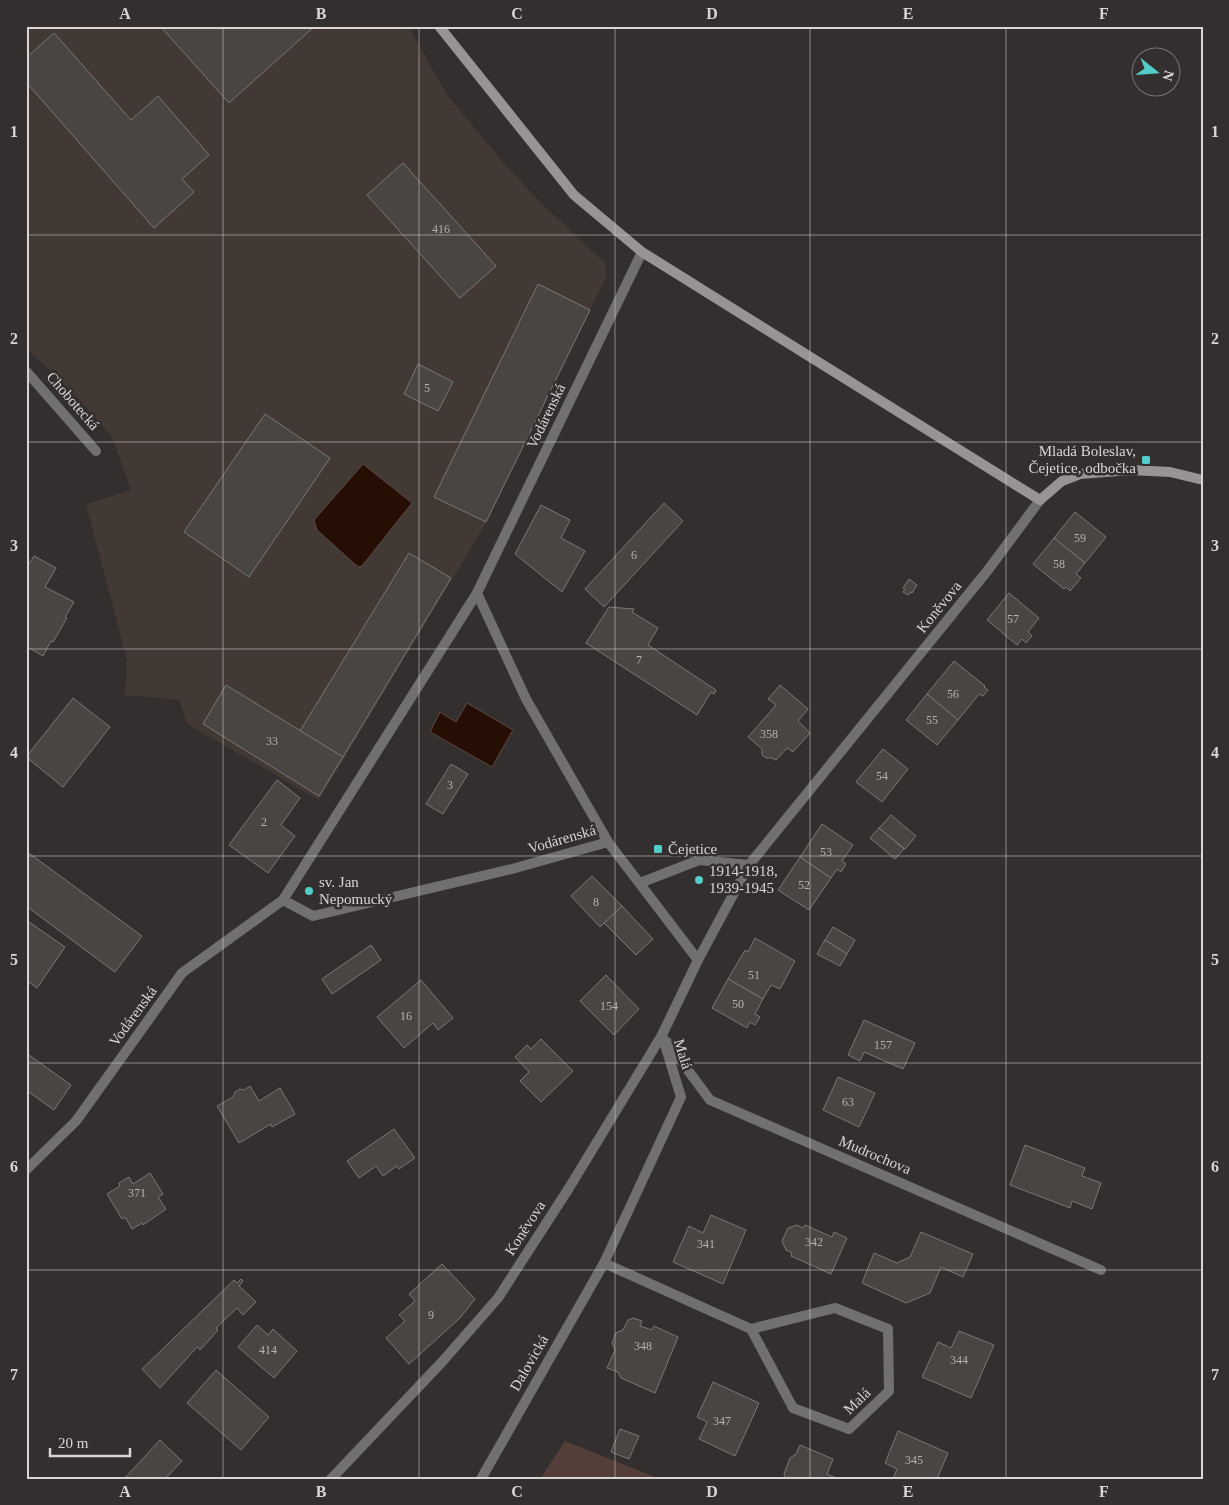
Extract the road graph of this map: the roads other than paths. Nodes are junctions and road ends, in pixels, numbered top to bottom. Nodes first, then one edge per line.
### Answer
1 (439, 26) edge
2 (642, 252) junction
3 (26, 371) edge
4 (96, 451) dead end
5 (1203, 480) edge
6 (1040, 500) junction
7 (477, 593) junction
8 (608, 842) junction
9 (749, 865) junction
10 (640, 884) junction
11 (283, 900) junction
12 (698, 960) junction
13 (662, 1035) junction
14 (26, 1170) edge
15 (604, 1263) junction
16 (1101, 1270) dead end
17 (751, 1329) junction
18 (331, 1479) edge
19 (480, 1479) edge

1 - 2 street
2 - 6 street
2 - 7 street, Vodárenská
3 - 4 street, Chobotecká
5 - 6 street, Koněvova
6 - 9 street, Koněvova
7 - 8 street, Vodárenská
7 - 11 street, Vodárenská
8 - 10 street
8 - 11 street, Vodárenská
9 - 10 street
9 - 12 street, Koněvova
10 - 12 street
11 - 14 street, Vodárenská
12 - 13 street, Koněvova
13 - 15 street, Malá
13 - 16 street, Mudrochova
13 - 18 street, Koněvova
15 - 17 street
15 - 19 street, Dalovická
17 - 17 street, Malá

